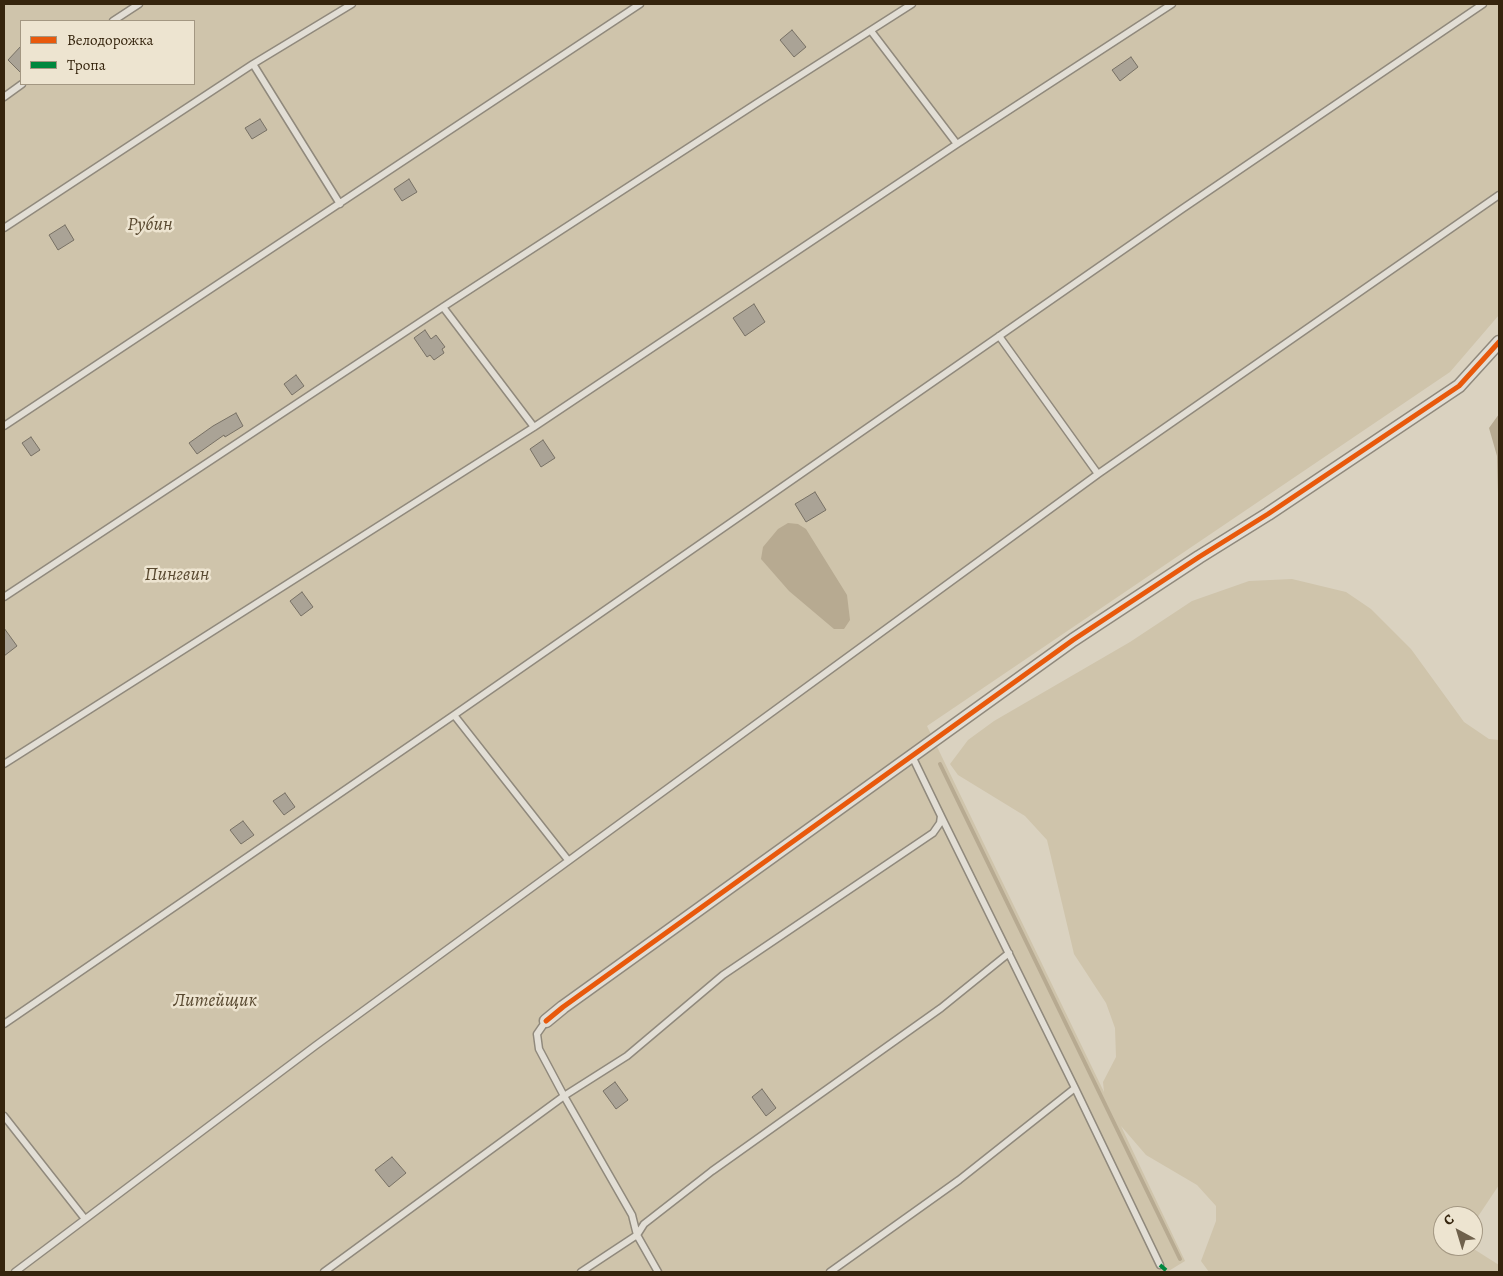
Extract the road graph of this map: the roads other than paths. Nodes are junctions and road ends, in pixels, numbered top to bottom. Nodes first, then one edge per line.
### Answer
1 (139, 4) edge
2 (352, 4) edge
3 (640, 4) edge
4 (912, 4) edge
5 (1172, 4) edge
6 (1483, 4) edge
7 (115, 20) edge
8 (871, 31) junction
9 (253, 64) junction
10 (21, 85) edge
11 (4, 97) edge
12 (957, 144) junction
13 (1499, 195) edge
14 (340, 204) junction
15 (4, 228) edge
16 (443, 307) junction
17 (999, 336) junction
18 (1499, 342) edge
19 (4, 426) edge
20 (534, 427) junction
21 (1098, 474) junction
22 (4, 598) edge
23 (454, 714) junction
24 (912, 756) junction
25 (4, 764) edge
26 (941, 816) junction
27 (568, 860) junction
28 (1009, 953) junction
29 (546, 1021) joint
30 (4, 1024) edge
31 (1075, 1088) junction
32 (564, 1096) junction
33 (4, 1116) edge
34 (85, 1218) junction
35 (637, 1235) junction
36 (1160, 1265) dead end
37 (15, 1272) edge
38 (324, 1272) edge
39 (581, 1272) edge
40 (658, 1272) edge
41 (830, 1272) edge

1 - 7 lane
2 - 9 lane
3 - 14 lane
4 - 8 lane
5 - 12 lane
6 - 17 lane
8 - 12 lane
8 - 16 lane
9 - 14 lane
9 - 15 lane
10 - 11 lane
12 - 20 lane
13 - 21 lane
14 - 19 lane
16 - 20 lane
16 - 22 lane
17 - 21 lane
17 - 23 lane
18 - 24 street
20 - 25 lane
21 - 27 lane
23 - 27 lane
23 - 30 lane
24 - 26 lane
24 - 29 street
26 - 28 lane
26 - 32 lane
27 - 34 lane
28 - 31 lane
28 - 35 lane
29 - 32 lane
31 - 36 lane
31 - 41 lane
32 - 35 lane
32 - 38 lane
33 - 34 lane
34 - 37 lane
35 - 39 lane
35 - 40 lane

